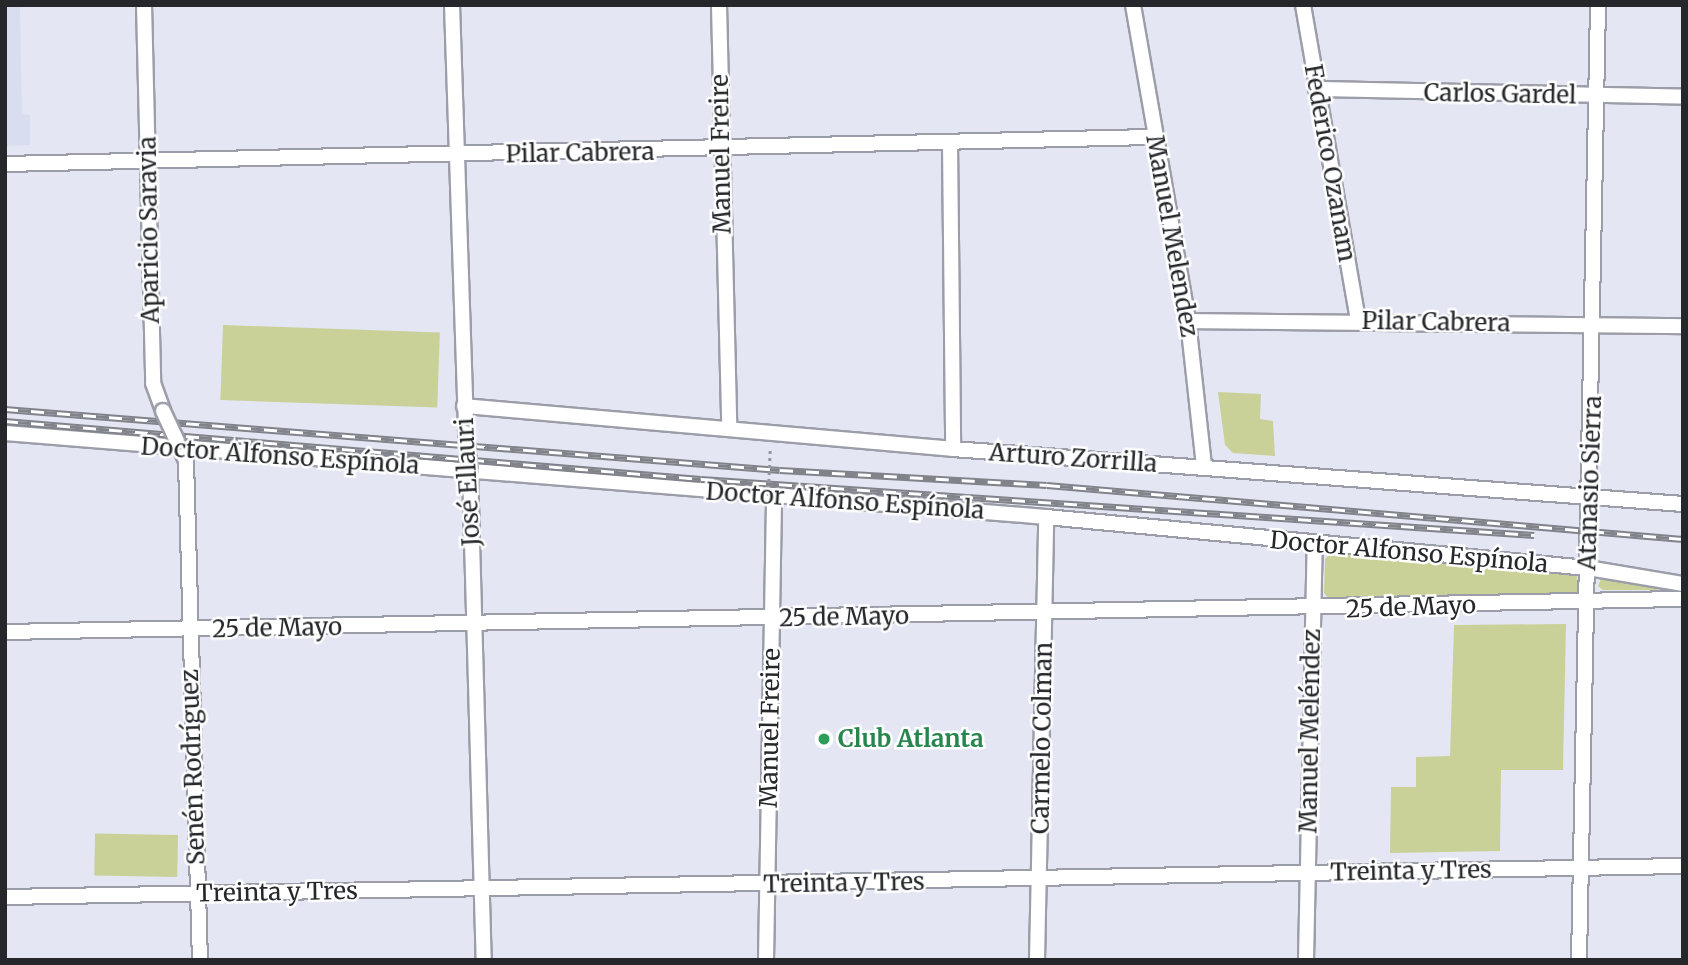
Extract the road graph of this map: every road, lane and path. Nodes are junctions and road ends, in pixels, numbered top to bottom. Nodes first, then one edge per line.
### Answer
1 (144, 5) edge
2 (452, 5) edge
3 (719, 5) edge
4 (1133, 5) edge
5 (1303, 5) edge
6 (1598, 5) edge
7 (1316, 89) junction
8 (1596, 96) junction
9 (1683, 97) edge
10 (1154, 137) junction
11 (950, 143) junction
12 (721, 150) junction
13 (456, 156) junction
14 (147, 163) junction
15 (5, 164) edge
16 (1358, 320) junction
17 (1188, 321) junction
18 (1594, 325) junction
19 (1683, 327) edge
20 (464, 406) junction
21 (729, 428) junction
22 (5, 433) edge
23 (179, 446) junction
24 (770, 449) dead end
25 (953, 449) junction
26 (1204, 467) junction
27 (470, 469) junction
28 (1590, 495) junction
29 (771, 497) junction
30 (1683, 504) edge
31 (1046, 517) junction
32 (1315, 543) junction
33 (1588, 568) junction
34 (1683, 584) edge
35 (1683, 599) edge
36 (1587, 601) junction
37 (1313, 610) junction
38 (1044, 613) junction
39 (771, 618) junction
40 (474, 623) junction
41 (188, 630) junction
42 (5, 632) edge
43 (1683, 866) edge
44 (1581, 868) junction
45 (1307, 874) junction
46 (1038, 878) junction
47 (768, 884) junction
48 (481, 890) junction
49 (198, 893) junction
50 (5, 897) edge
51 (200, 960) edge
52 (484, 960) edge
53 (766, 960) edge
54 (1037, 960) edge
55 (1306, 960) edge
56 (1579, 960) edge

1 - 14 street, Aparicio Saravia
2 - 13 street, José Ellauri
3 - 12 street, Manuel Freire
4 - 10 street, Manuel Melendez
5 - 7 street, Federico Ozanam
6 - 8 street, Atanasio Sierra
7 - 8 street, Carlos Gardel
7 - 16 street, Federico Ozanam
8 - 9 street, Carlos Gardel
8 - 18 street, Atanasio Sierra
10 - 11 street, Pilar Cabrera
10 - 17 street, Manuel Melendez
11 - 12 street, Pilar Cabrera
11 - 25 street
12 - 13 street, Pilar Cabrera
12 - 21 street, Manuel Freire
13 - 14 street, Pilar Cabrera
13 - 20 street, José Ellauri
14 - 15 street, Pilar Cabrera
14 - 23 street, Aparicio Saravia, bridge
16 - 17 street, Pilar Cabrera
16 - 18 street, Pilar Cabrera
17 - 26 street, Manuel Melendez
18 - 19 street, Pilar Cabrera
18 - 28 street, Atanasio Sierra
20 - 21 street, Arturo Zorrilla
20 - 27 street, José Ellauri, bridge
21 - 25 street, Arturo Zorrilla
22 - 23 street, Doctor Alfonso Espínola
23 - 27 street, Doctor Alfonso Espínola
23 - 41 street, Senén Rodríguez
24 - 29 path, bridge
25 - 26 street, Arturo Zorrilla
26 - 28 street, Arturo Zorrilla
27 - 29 street, Doctor Alfonso Espínola
27 - 40 street, José Ellauri
28 - 30 street, Arturo Zorrilla
28 - 33 street, Atanasio Sierra
29 - 31 street, Doctor Alfonso Espínola
29 - 39 street, Manuel Freire
31 - 32 street, Doctor Alfonso Espínola
31 - 38 street, Carmelo Colman
32 - 33 street, Doctor Alfonso Espínola
32 - 37 street, Manuel Meléndez
33 - 34 street, Doctor Alfonso Espínola
33 - 36 street, Atanasio Sierra
35 - 36 street, 25 de Mayo
36 - 37 street, 25 de Mayo
36 - 44 street, Atanasio Sierra
37 - 38 street, 25 de Mayo
37 - 45 street, Manuel Meléndez
38 - 39 street, 25 de Mayo
38 - 46 street, Carmelo Colman
39 - 40 street, 25 de Mayo
39 - 47 street, Manuel Freire
40 - 41 street, 25 de Mayo
40 - 48 street, José Ellauri
41 - 42 street, 25 de Mayo
41 - 49 street, Senén Rodríguez
43 - 44 street, Treinta y Tres
44 - 45 street, Treinta y Tres
44 - 56 street, Atanasio Sierra
45 - 46 street, Treinta y Tres
45 - 55 street, Manuel Meléndez
46 - 47 street, Treinta y Tres
46 - 54 street, Carmelo Colman
47 - 48 street, Treinta y Tres
47 - 53 street, Manuel Freire
48 - 49 street, Treinta y Tres
48 - 52 street, José Ellauri
49 - 50 street, Treinta y Tres
49 - 51 street, Senén Rodríguez

